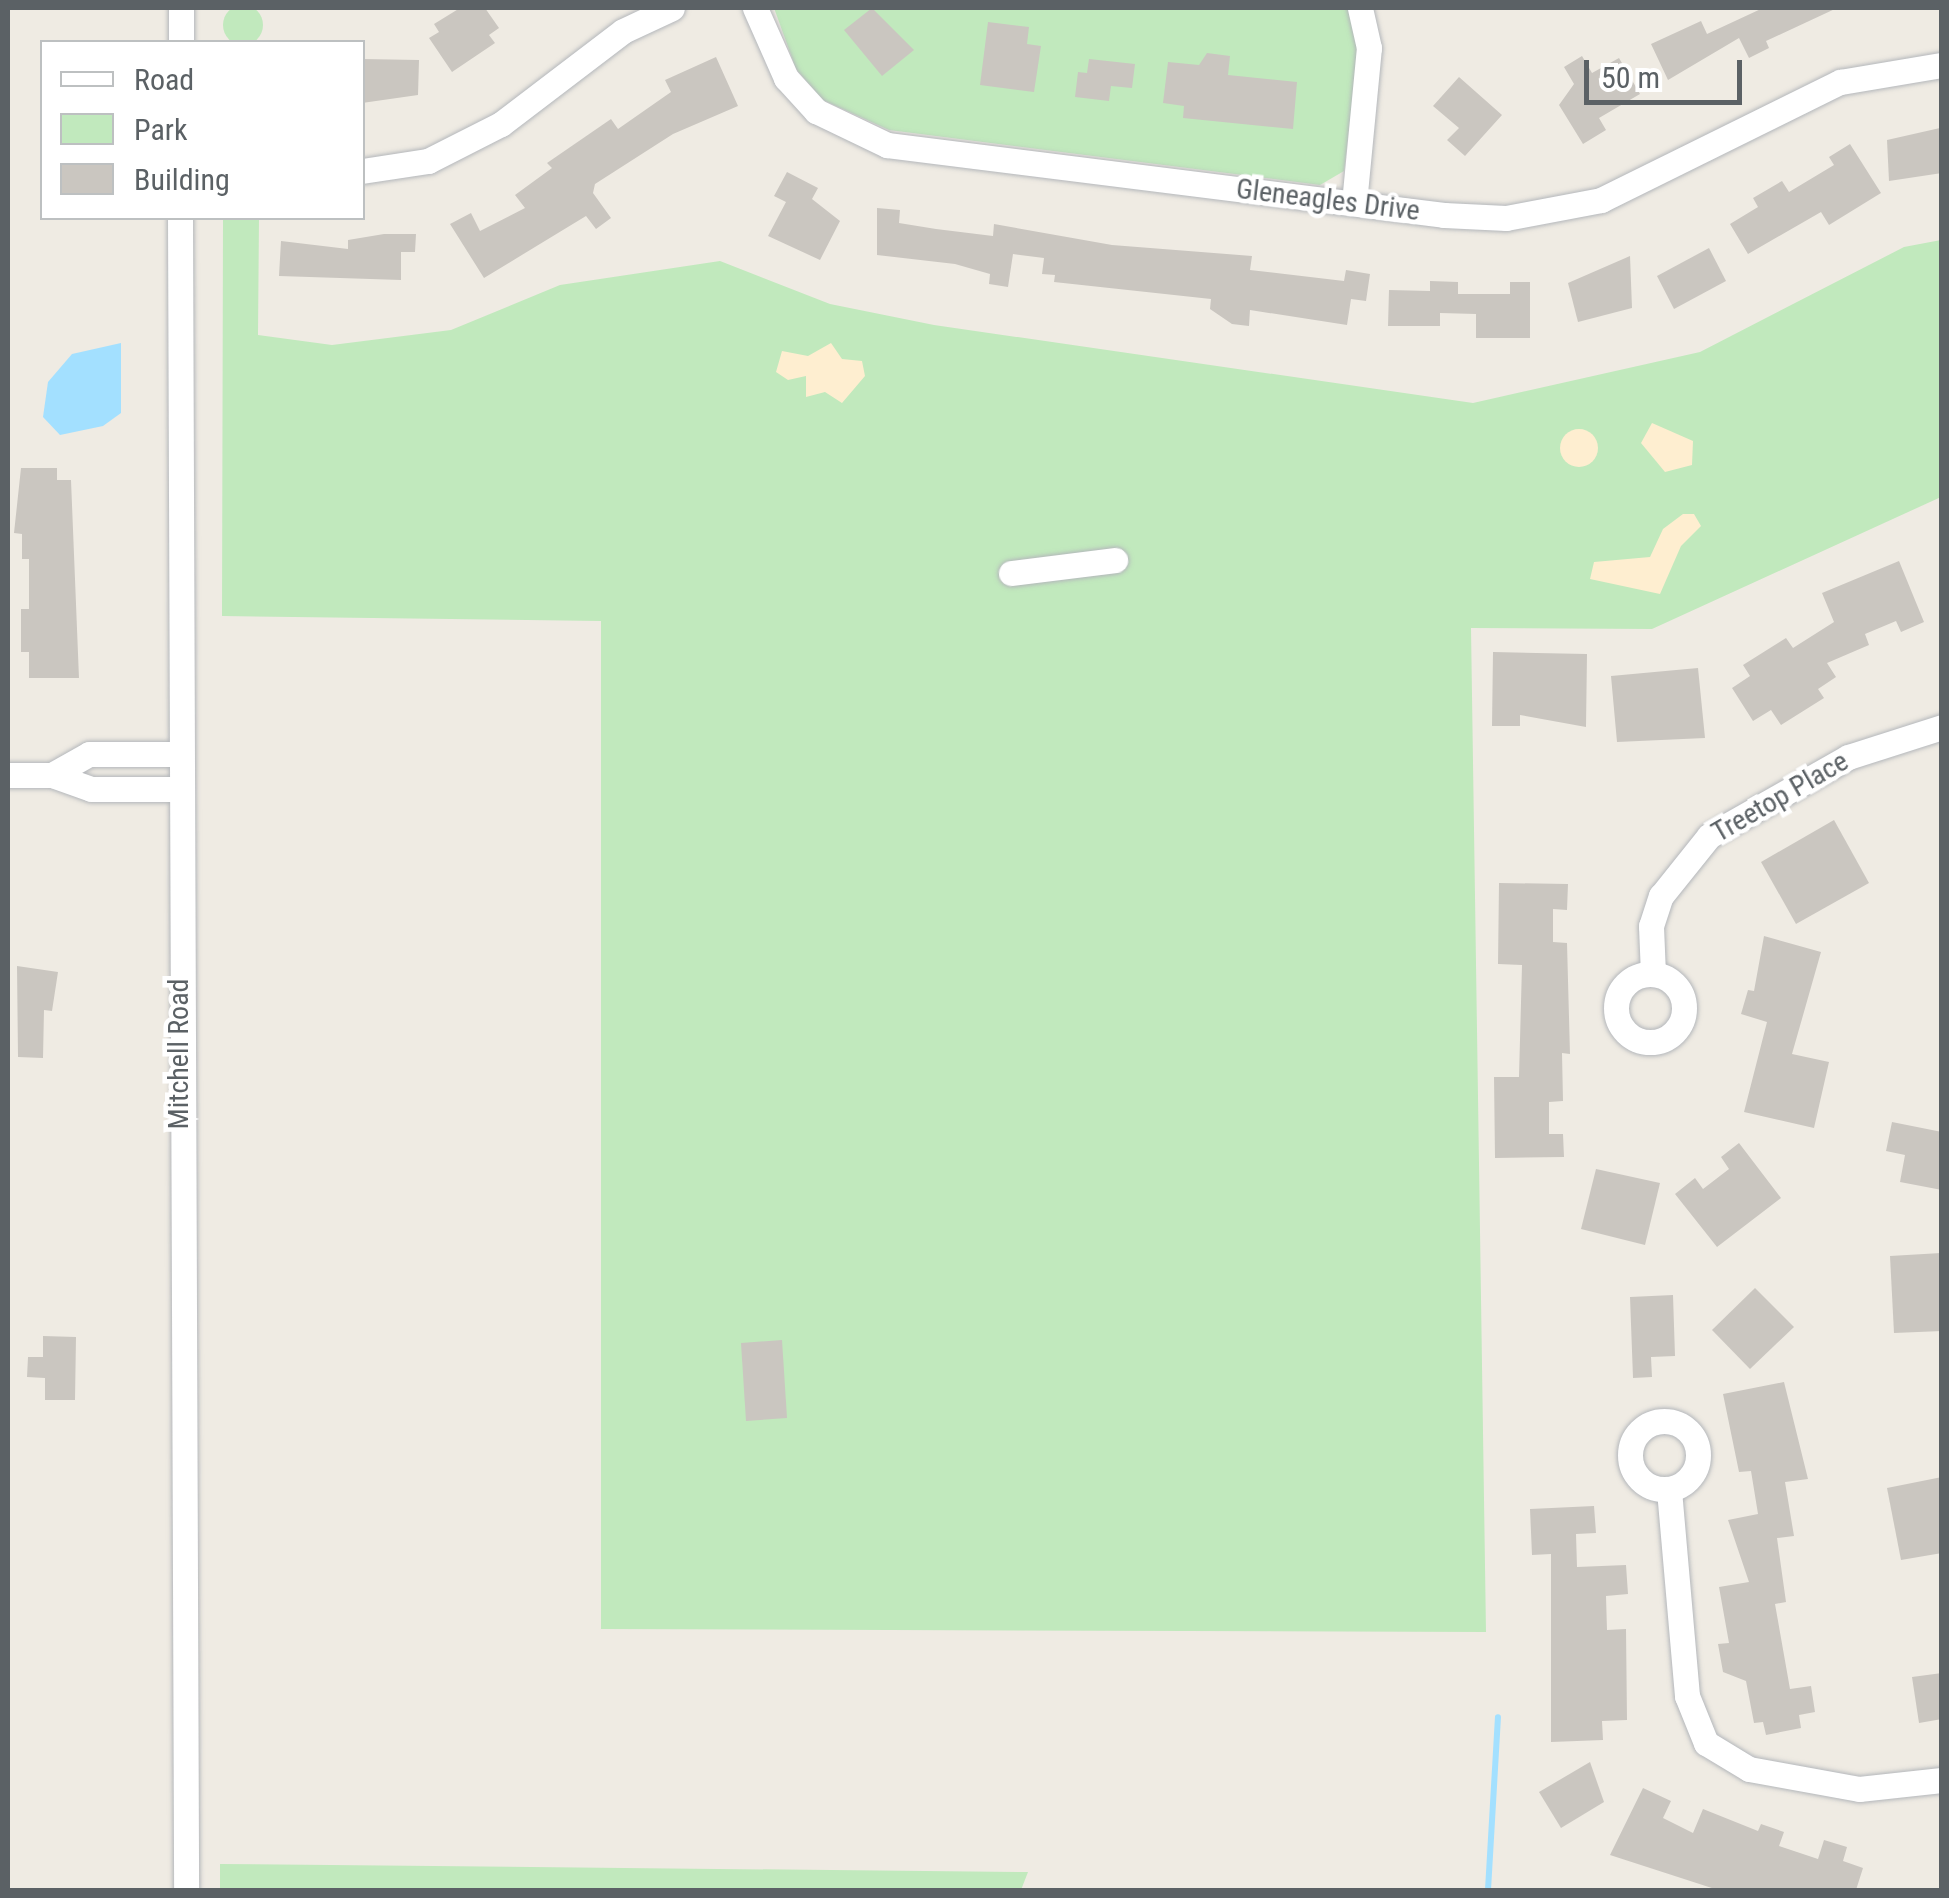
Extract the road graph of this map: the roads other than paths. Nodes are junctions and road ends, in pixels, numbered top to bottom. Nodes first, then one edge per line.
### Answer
1 (181, 8) edge
2 (672, 8) edge
3 (756, 8) edge
4 (1360, 8) edge
5 (181, 40) edge
6 (1942, 64) edge
7 (365, 171) edge
8 (1354, 203) junction
9 (180, 220) edge
10 (1114, 560) dead end
11 (1011, 573) dead end
12 (1942, 727) edge
13 (178, 754) junction
14 (8, 775) edge
15 (52, 775) junction
16 (178, 789) junction
17 (1653, 974) dead end
18 (1669, 1490) dead end
19 (1942, 1780) edge
20 (186, 1890) edge

1 - 5 street
2 - 7 street
3 - 8 street, Gleneagles Drive
4 - 8 street
6 - 8 street, Gleneagles Drive
9 - 13 street, Mitchell Road
10 - 11 street
12 - 17 street, Treetop Place
13 - 15 street
13 - 16 street, Mitchell Road
14 - 15 street
15 - 16 street
16 - 20 street, Mitchell Road
18 - 19 street

